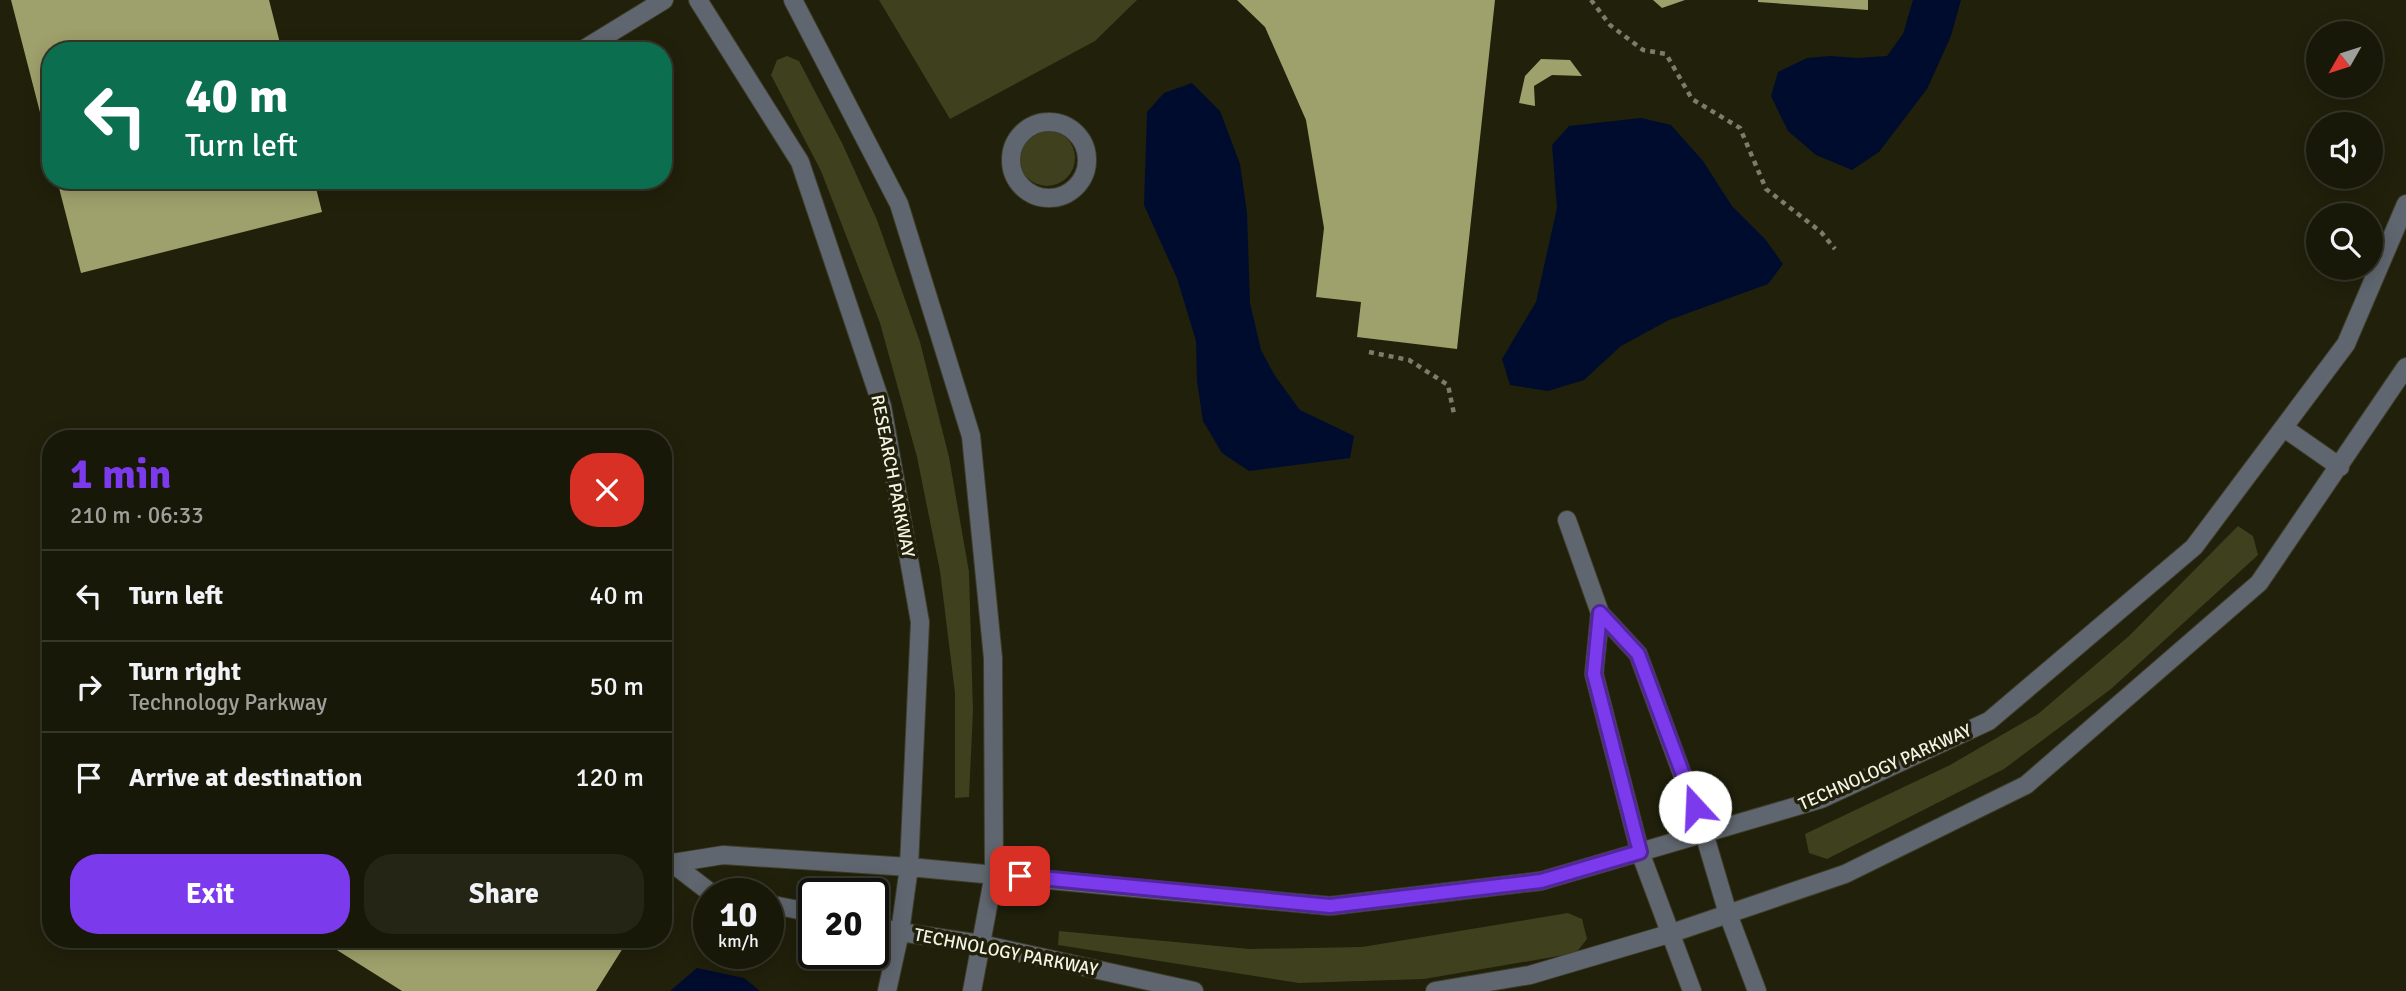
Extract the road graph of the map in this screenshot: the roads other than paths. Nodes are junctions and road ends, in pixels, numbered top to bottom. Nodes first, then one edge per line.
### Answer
1 (664, 0) edge
2 (698, 0) edge
3 (793, 0) edge
4 (596, 42) edge
5 (1085, 146) joint
6 (2406, 204) edge
7 (2406, 367) edge
8 (2284, 428) junction
9 (2340, 467) junction
10 (1567, 520) dead end
11 (1600, 613) junction
12 (1704, 833) junction
13 (1640, 852) junction
14 (672, 860) edge
15 (672, 863) edge
16 (909, 867) junction
17 (994, 874) junction
18 (693, 879) edge
19 (1728, 914) junction
20 (889, 930) edge
21 (900, 932) junction
22 (1672, 933) junction
23 (981, 944) junction
24 (887, 991) edge
25 (972, 991) edge
26 (1194, 991) edge
27 (1435, 991) edge
28 (1692, 991) edge
29 (1757, 991) edge

1 - 4 street
2 - 16 street, RESEARCH PARKWAY
3 - 17 street
5 - 5 street
6 - 8 street, TECHNOLOGY PARKWAY
7 - 9 street
8 - 9 street
8 - 12 street, TECHNOLOGY PARKWAY
9 - 19 street
10 - 11 street
11 - 12 street
11 - 13 street
12 - 13 street, TECHNOLOGY PARKWAY
12 - 19 street
13 - 17 street, TECHNOLOGY PARKWAY
13 - 22 street
14 - 16 street, TECHNOLOGY PARKWAY
15 - 18 street
16 - 17 street, TECHNOLOGY PARKWAY
16 - 21 street, RESEARCH PARKWAY
17 - 23 street
19 - 22 street
19 - 29 street
20 - 21 street, TECHNOLOGY PARKWAY
21 - 23 street, TECHNOLOGY PARKWAY
21 - 24 street, RESEARCH PARKWAY
22 - 27 street
22 - 28 street
23 - 25 street
23 - 26 street, TECHNOLOGY PARKWAY

